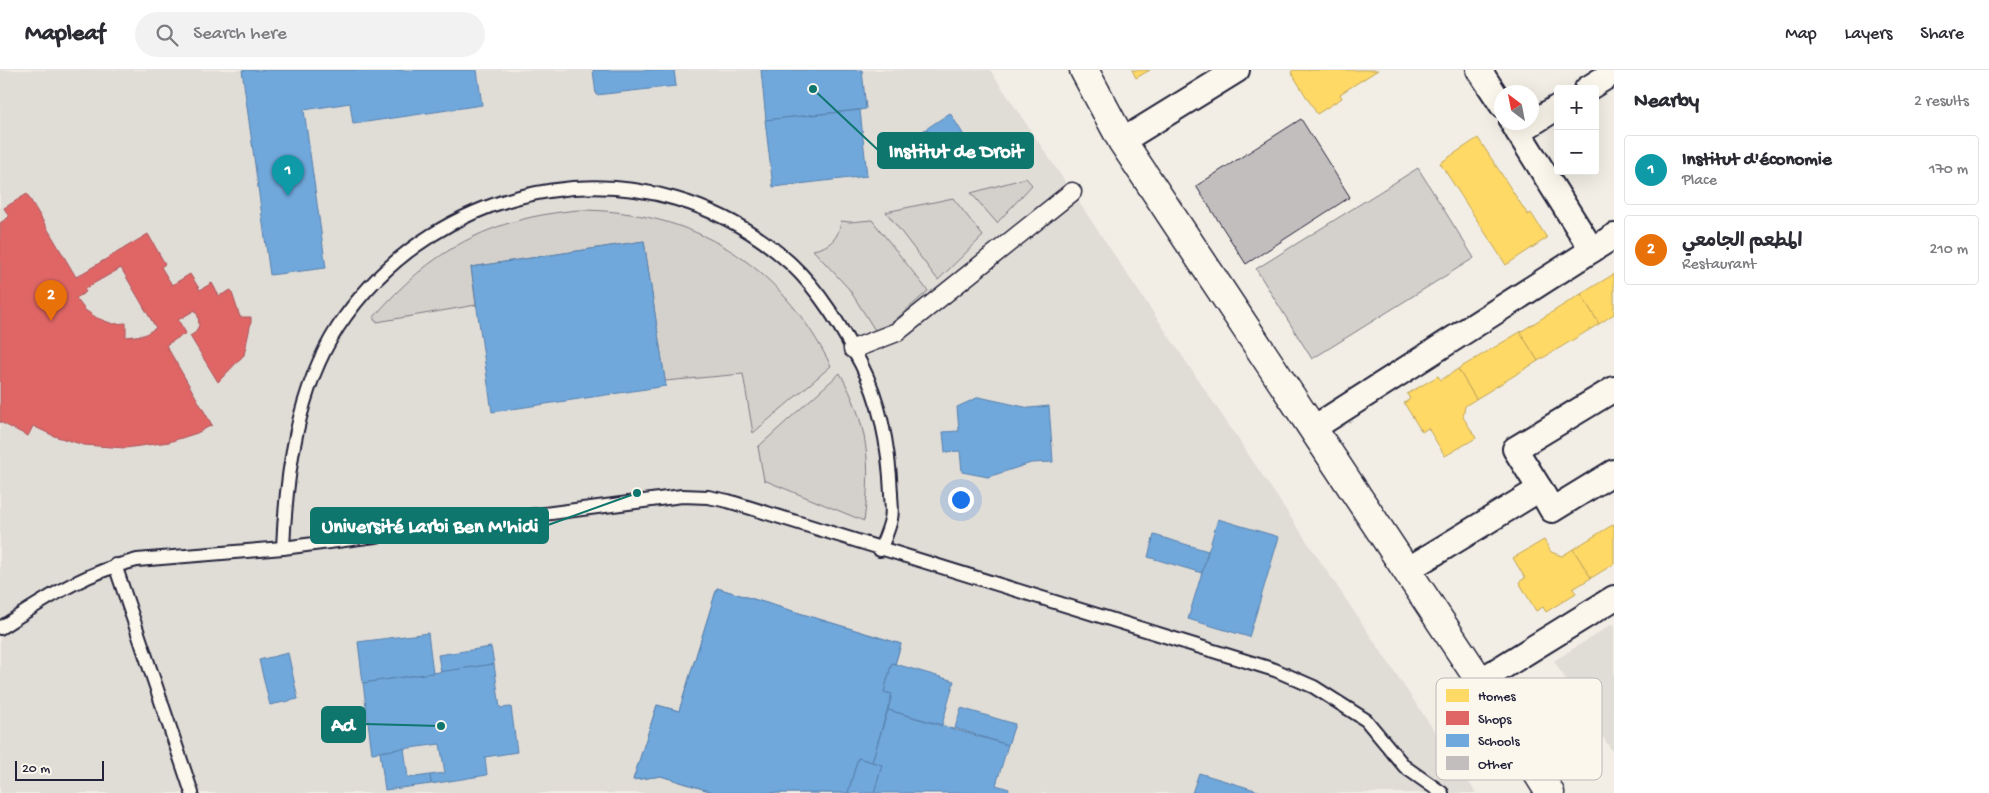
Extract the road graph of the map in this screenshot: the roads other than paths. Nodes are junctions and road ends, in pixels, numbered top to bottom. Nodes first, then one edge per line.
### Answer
1 (1084, 70) edge
2 (1237, 70) edge
3 (1479, 70) edge
4 (1614, 72) edge
5 (1593, 85) edge
6 (1494, 93) edge
7 (1554, 109) edge
8 (1539, 116) edge
9 (1517, 130) edge
10 (1122, 141) junction
11 (1072, 192) dead end
12 (1614, 236) edge
13 (1592, 250) junction
14 (853, 349) junction
15 (1614, 389) edge
16 (1312, 429) junction
17 (1614, 472) edge
18 (1540, 489) junction
19 (283, 548) junction
20 (880, 550) junction
21 (114, 565) junction
22 (1407, 570) junction
23 (1614, 598) edge
24 (0, 628) edge
25 (1478, 678) edge
26 (1485, 678) edge
27 (1542, 780) edge
28 (192, 793) edge
29 (1442, 793) edge
30 (1550, 793) edge

1 - 10 main road
2 - 10 street
3 - 6 street
4 - 5 street
7 - 8 street
9 - 13 street
10 - 16 main road
11 - 14 street
12 - 13 street
13 - 16 street
14 - 19 lane
14 - 20 lane
15 - 18 street
16 - 22 main road
17 - 18 street
18 - 22 street
19 - 20 lane
19 - 21 lane
20 - 29 lane
21 - 24 lane
21 - 28 lane
22 - 25 main road
23 - 26 street
27 - 30 main road

